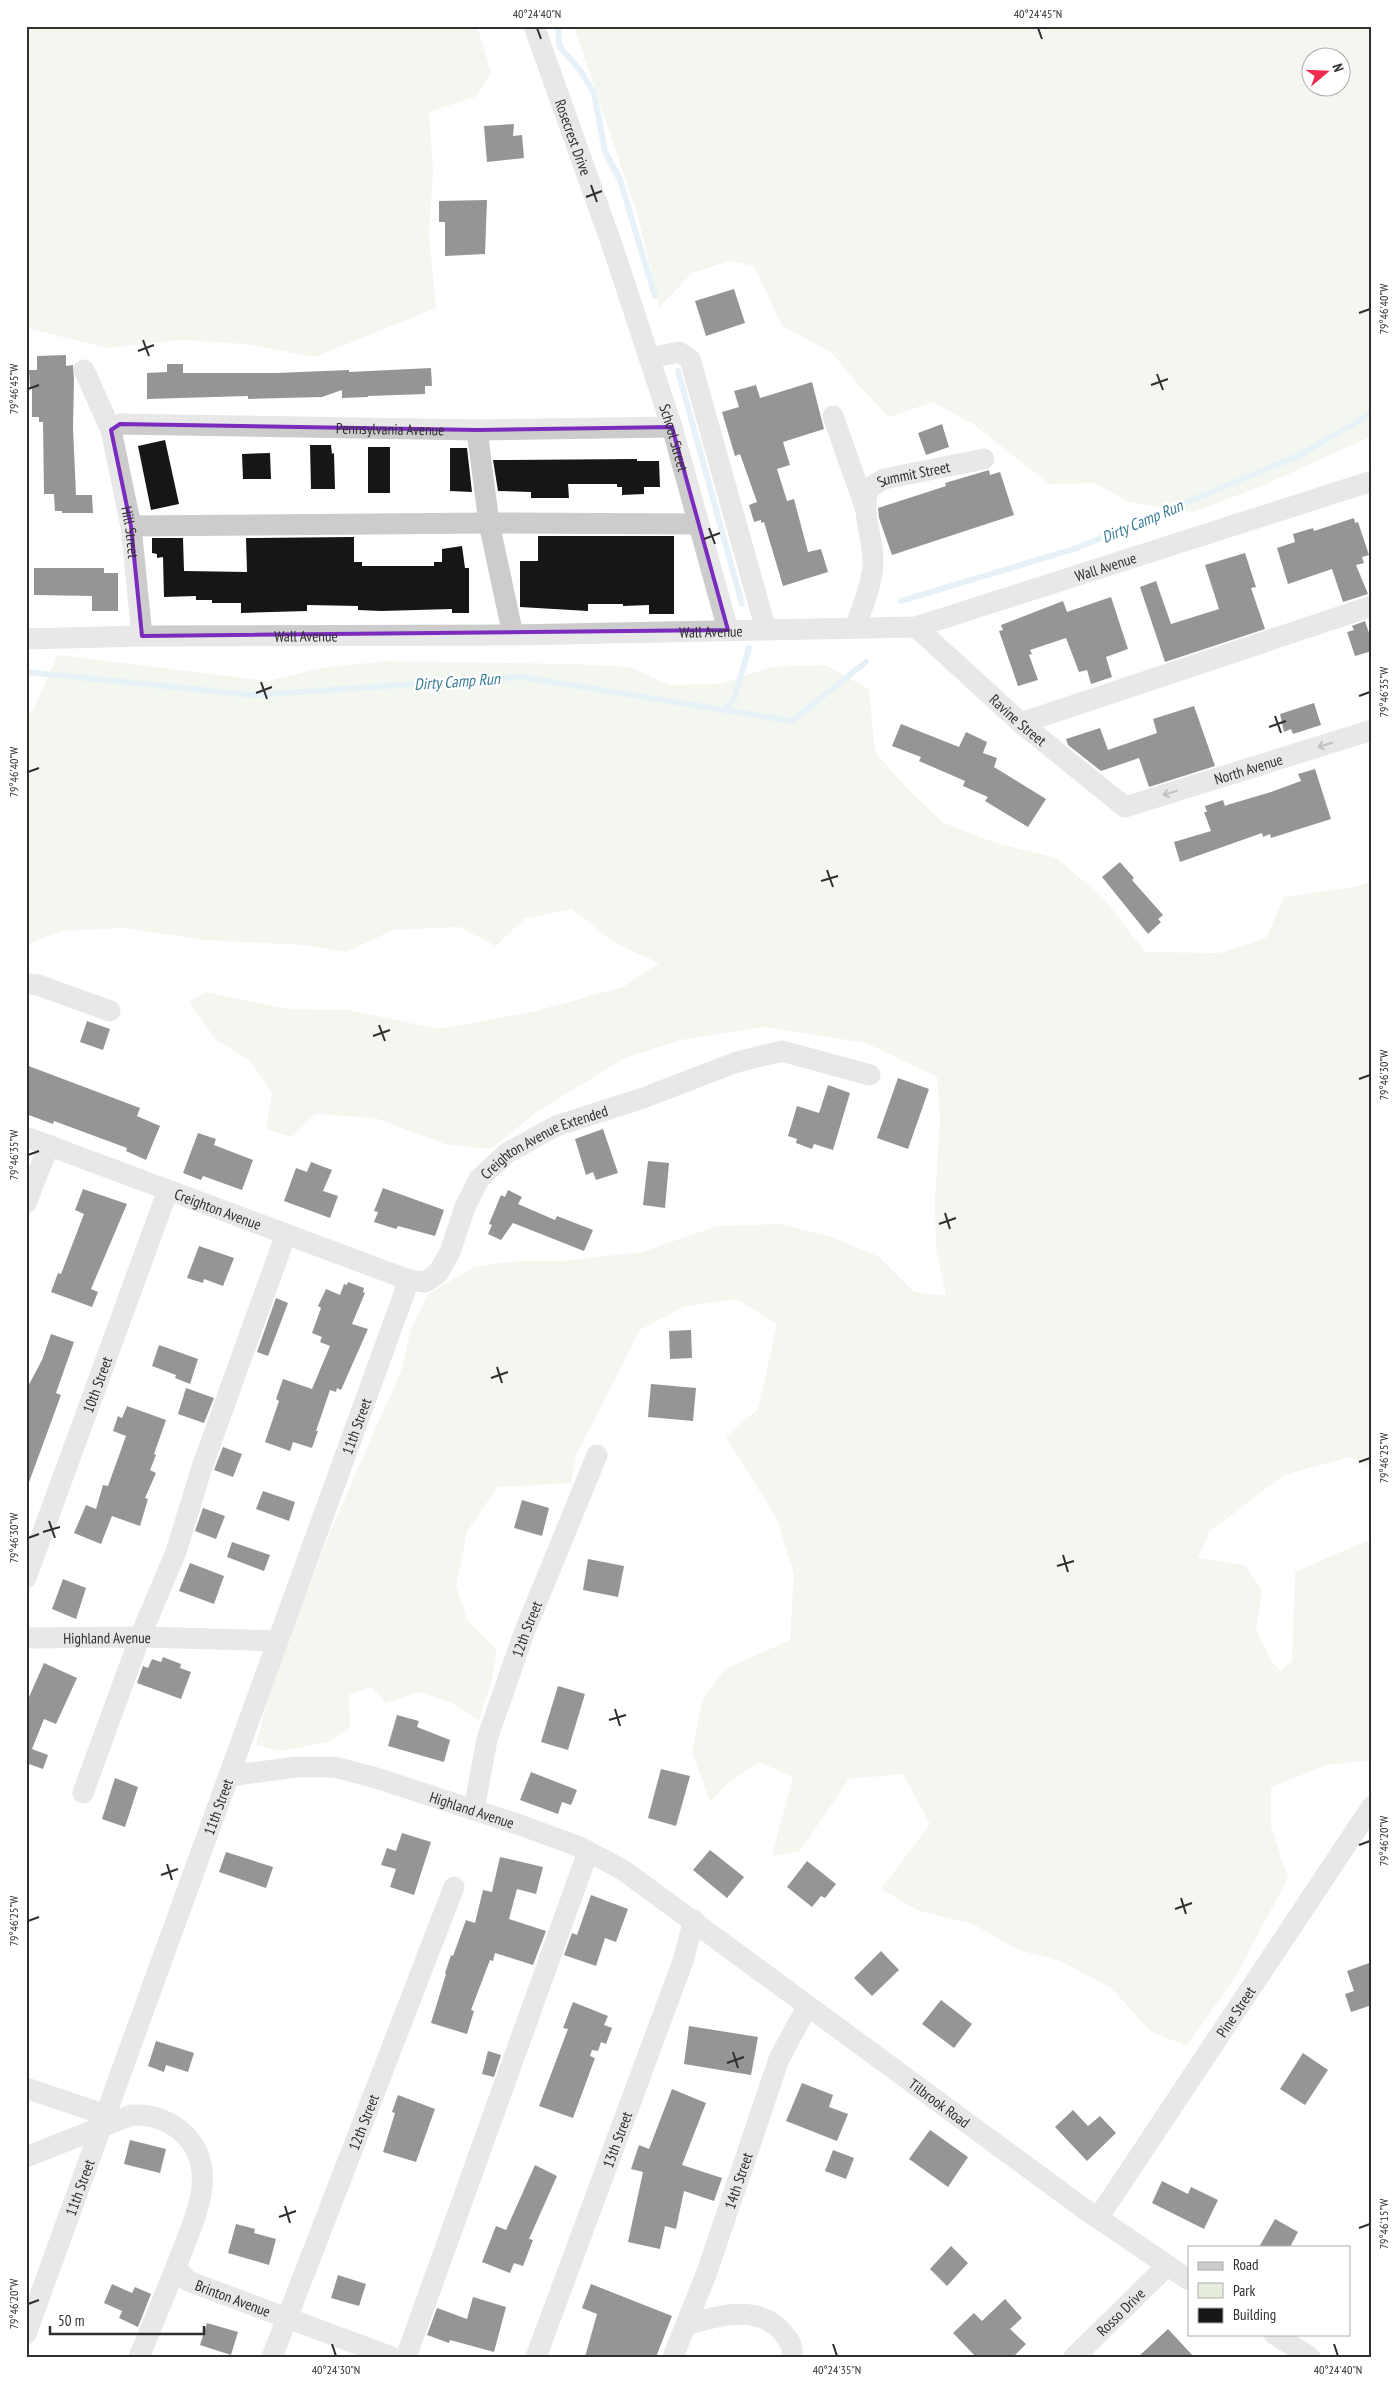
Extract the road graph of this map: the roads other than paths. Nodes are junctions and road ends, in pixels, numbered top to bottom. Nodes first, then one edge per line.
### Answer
1 (534, 26) edge
2 (614, 248) joint
3 (650, 358) junction
4 (84, 370) dead end
5 (833, 416) dead end
6 (672, 427) junction
7 (111, 430) junction
8 (477, 430) junction
9 (984, 459) dead end
10 (1372, 482) edge
11 (865, 507) junction
12 (489, 522) junction
13 (698, 524) junction
14 (131, 526) junction
15 (1372, 606) edge
16 (855, 628) junction
17 (916, 628) junction
18 (728, 630) junction
19 (766, 630) junction
20 (513, 635) junction
21 (142, 636) junction
22 (26, 639) edge
23 (1021, 723) junction
24 (1372, 730) edge
25 (1125, 807) joint
26 (26, 984) edge
27 (110, 1012) dead end
28 (870, 1076) dead end
29 (26, 1136) edge
30 (49, 1145) junction
31 (168, 1190) junction
32 (26, 1202) edge
33 (286, 1234) junction
34 (409, 1280) junction
35 (597, 1455) dead end
36 (26, 1578) edge
37 (140, 1637) junction
38 (26, 1638) edge
39 (278, 1641) junction
40 (229, 1776) junction
41 (83, 1792) dead end
42 (1372, 1806) edge
43 (474, 1810) junction
44 (588, 1852) junction
45 (454, 1887) dead end
46 (694, 1920) junction
47 (807, 2007) junction
48 (26, 2088) edge
49 (104, 2121) junction
50 (26, 2157) edge
51 (1098, 2218) junction
52 (177, 2264) junction
53 (1167, 2266) junction
54 (1188, 2279) edge
55 (287, 2318) junction
56 (686, 2325) junction
57 (26, 2334) edge
58 (1277, 2336) edge
59 (139, 2357) edge
60 (272, 2357) edge
61 (392, 2357) edge
62 (406, 2357) edge
63 (536, 2357) edge
64 (674, 2357) edge
65 (792, 2357) edge
66 (1074, 2357) edge
67 (1310, 2357) edge

1 - 2 street, Rosecrest Drive
2 - 3 street, School Street
3 - 6 street, School Street
3 - 19 street
4 - 7 street, Hill Street
5 - 11 street
6 - 8 street, Pennsylvania Avenue
6 - 13 street, School Street
7 - 8 street, Pennsylvania Avenue
7 - 14 street, Hill Street
8 - 12 street
9 - 11 street, Summit Street
10 - 17 street, Wall Avenue
11 - 16 street, Summit Street
12 - 13 street
12 - 14 street
12 - 20 street
13 - 18 street, School Street
14 - 21 street, Hill Street
15 - 23 street
16 - 17 street, Wall Avenue
16 - 19 street, Wall Avenue
17 - 23 street, Ravine Street
18 - 19 street, Wall Avenue
18 - 20 street, Wall Avenue
20 - 21 street, Wall Avenue
21 - 22 street, Wall Avenue
23 - 25 street, Ravine Street
24 -> 25 street, North Avenue
26 - 27 street
28 - 34 street, Creighton Avenue Extended
29 - 30 street, Creighton Avenue
30 - 31 street, Creighton Avenue
30 - 32 street
31 - 33 street, Creighton Avenue
31 - 36 street, 10th Street
33 - 34 street, Creighton Avenue
33 - 37 street
34 - 39 street, 11th Street
35 - 43 street, 12th Street
37 - 38 street, Highland Avenue
37 - 39 street, Highland Avenue
37 - 41 street
39 - 40 street, 11th Street
40 - 43 street, Highland Avenue
40 - 49 street, 11th Street
42 - 51 street, Pine Street
43 - 44 street, Highland Avenue
44 - 46 street, Highland Avenue
44 - 62 street
45 - 55 street, 12th Street
46 - 47 street, Tilbrook Road
46 - 63 street, 13th Street
47 - 51 street, Tilbrook Road
47 - 56 street, 14th Street
48 - 49 street
49 - 50 street
49 - 52 street
49 - 57 street, 11th Street
51 - 53 street, Tilbrook Road
52 - 55 street, Brinton Avenue
52 - 59 street
53 - 54 street, Tilbrook Road
53 - 66 street, Rosso Drive
55 - 60 street, 12th Street
55 - 61 street, Brinton Avenue
56 - 64 street, 14th Street
56 - 65 street
58 - 67 street

